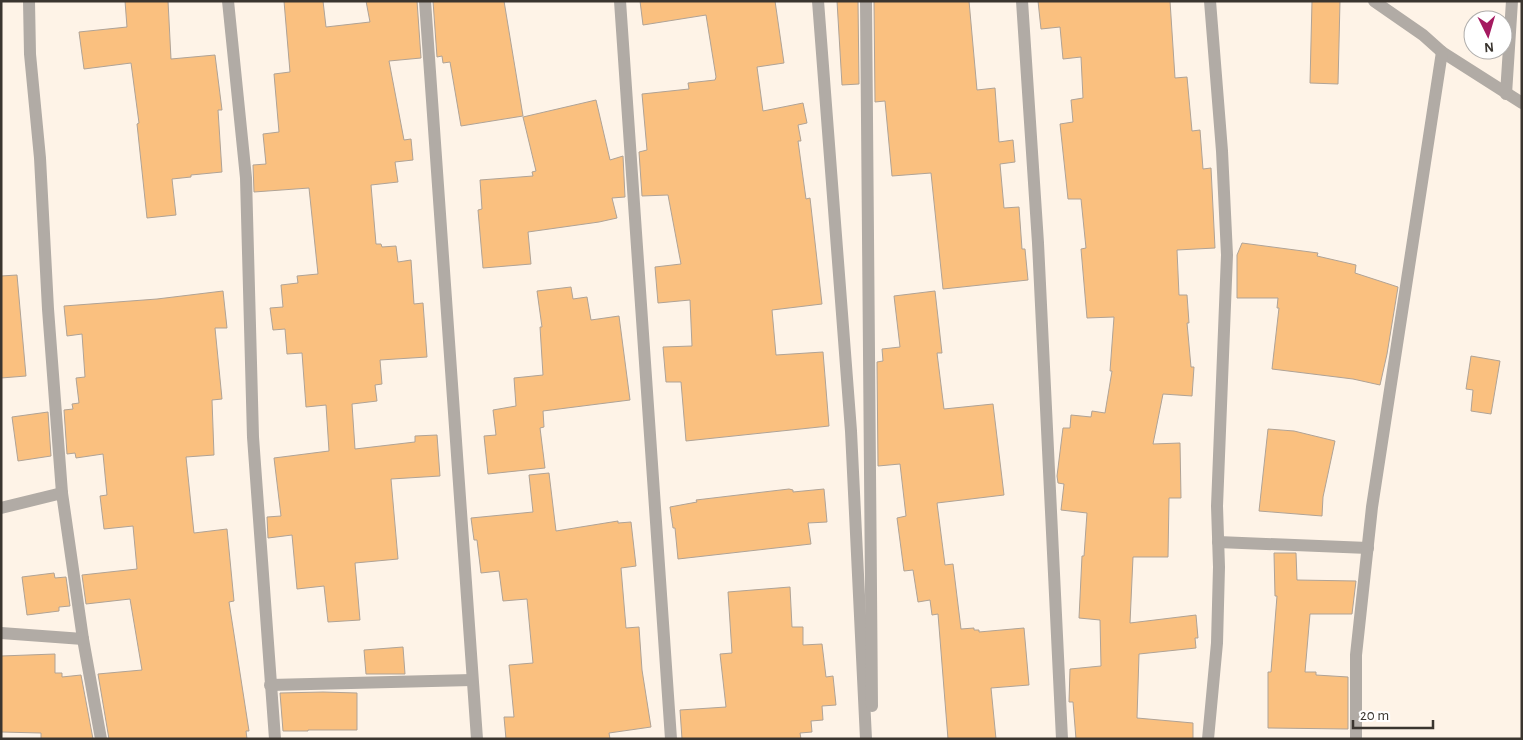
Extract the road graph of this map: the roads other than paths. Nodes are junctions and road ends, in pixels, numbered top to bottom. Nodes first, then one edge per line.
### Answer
1 (29, 1) edge
2 (228, 1) edge
3 (425, 1) edge
4 (620, 1) edge
5 (818, 1) edge
6 (866, 1) edge
7 (1022, 1) edge
8 (1210, 1) edge
9 (1374, 1) edge
10 (1512, 1) edge
11 (1442, 52) junction
12 (1506, 94) junction
13 (1522, 103) edge
14 (62, 493) junction
15 (1, 508) edge
16 (1218, 542) junction
17 (1368, 548) junction
18 (1, 633) edge
19 (83, 639) junction
20 (472, 680) junction
21 (270, 685) junction
22 (101, 739) edge
23 (274, 739) edge
24 (476, 739) edge
25 (671, 739) edge
26 (866, 739) edge
27 (873, 739) edge
28 (1062, 739) edge
29 (1208, 739) edge
30 (1356, 739) edge

1 - 14 street
2 - 21 street
3 - 20 street
4 - 25 street
5 - 26 street
6 - 27 street
7 - 28 street
8 - 16 street
9 - 11 street
10 - 12 street
11 - 12 street
11 - 17 street
12 - 13 street
14 - 15 street
14 - 19 street
16 - 17 street
16 - 29 street
17 - 30 street
18 - 19 street
19 - 22 street
20 - 21 street
20 - 24 street
21 - 23 street

